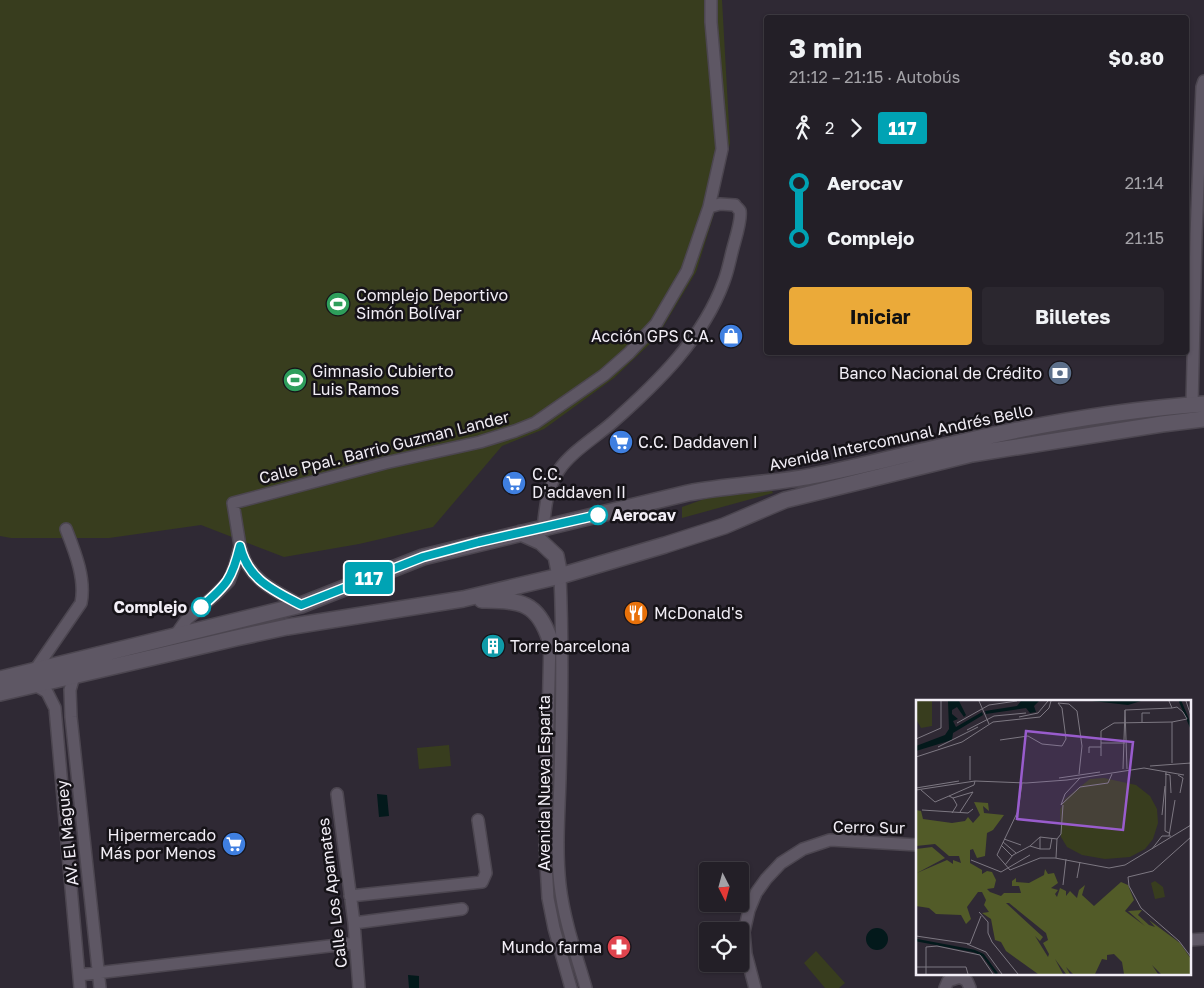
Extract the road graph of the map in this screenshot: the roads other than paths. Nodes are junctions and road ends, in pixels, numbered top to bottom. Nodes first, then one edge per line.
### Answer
1 (711, 0) edge
2 (1204, 80) edge
3 (709, 207) junction
4 (1198, 405) edge
5 (1204, 420) edge
6 (543, 528) junction
7 (66, 529) dead end
8 (521, 533) junction
9 (240, 546) junction
10 (560, 576) junction
11 (463, 599) junction
12 (301, 605) junction
13 (175, 636) junction
14 (550, 640) joint
15 (74, 676) junction
16 (35, 678) junction
17 (0, 679) edge
18 (0, 693) edge
19 (337, 794) dead end
20 (478, 820) dead end
21 (916, 845) edge
22 (350, 896) junction
23 (462, 909) dead end
24 (354, 923) junction
25 (355, 943) junction
26 (98, 972) junction
27 (79, 975) junction
28 (960, 976) edge
29 (945, 981) edge
30 (80, 988) edge
31 (100, 988) edge
32 (359, 988) edge
33 (571, 988) edge
34 (586, 988) edge
35 (756, 988) edge
36 (970, 988) edge

1 - 3 street, Calle Ppal. Barrio Guzman Lander
2 - 4 street
3 - 6 street
3 - 9 street, Calle Ppal. Barrio Guzman Lander
4 - 6 main road, Avenida Intercomunal Andrés Bello
5 - 10 main road, Avenida Intercomunal Andrés Bello
6 - 8 main road, Avenida Intercomunal Andrés Bello
7 - 16 street
8 - 10 main road
8 - 12 main road, Avenida Intercomunal Andrés Bello
9 - 12 street
9 - 13 street, Calle Ppal. Barrio Guzman Lander
10 - 11 main road, Avenida Intercomunal Andrés Bello
10 - 34 street, Avenida Nueva Esparta
11 - 14 main road
11 - 15 main road, Avenida Intercomunal Andrés Bello
12 - 13 main road, Avenida Intercomunal Andrés Bello
13 - 16 main road, Avenida Intercomunal Andrés Bello
14 - 33 street, Avenida Nueva Esparta
15 - 16 main road, Avenida Intercomunal Andrés Bello
15 - 26 street, AV. El Maguey
16 - 17 main road, Avenida Intercomunal Andrés Bello
16 - 18 main road, Avenida Intercomunal Andrés Bello
16 - 27 street, AV. El Maguey
19 - 22 street, Calle Los Apamates
20 - 22 street
21 - 35 street, Cerro Sur
22 - 24 street, Calle Los Apamates
23 - 24 street
24 - 25 street, Calle Los Apamates
25 - 26 street
25 - 32 street, Calle Los Apamates
26 - 27 street
26 - 31 street, AV. El Maguey
27 - 30 street, AV. El Maguey
28 - 29 street
28 - 36 street

